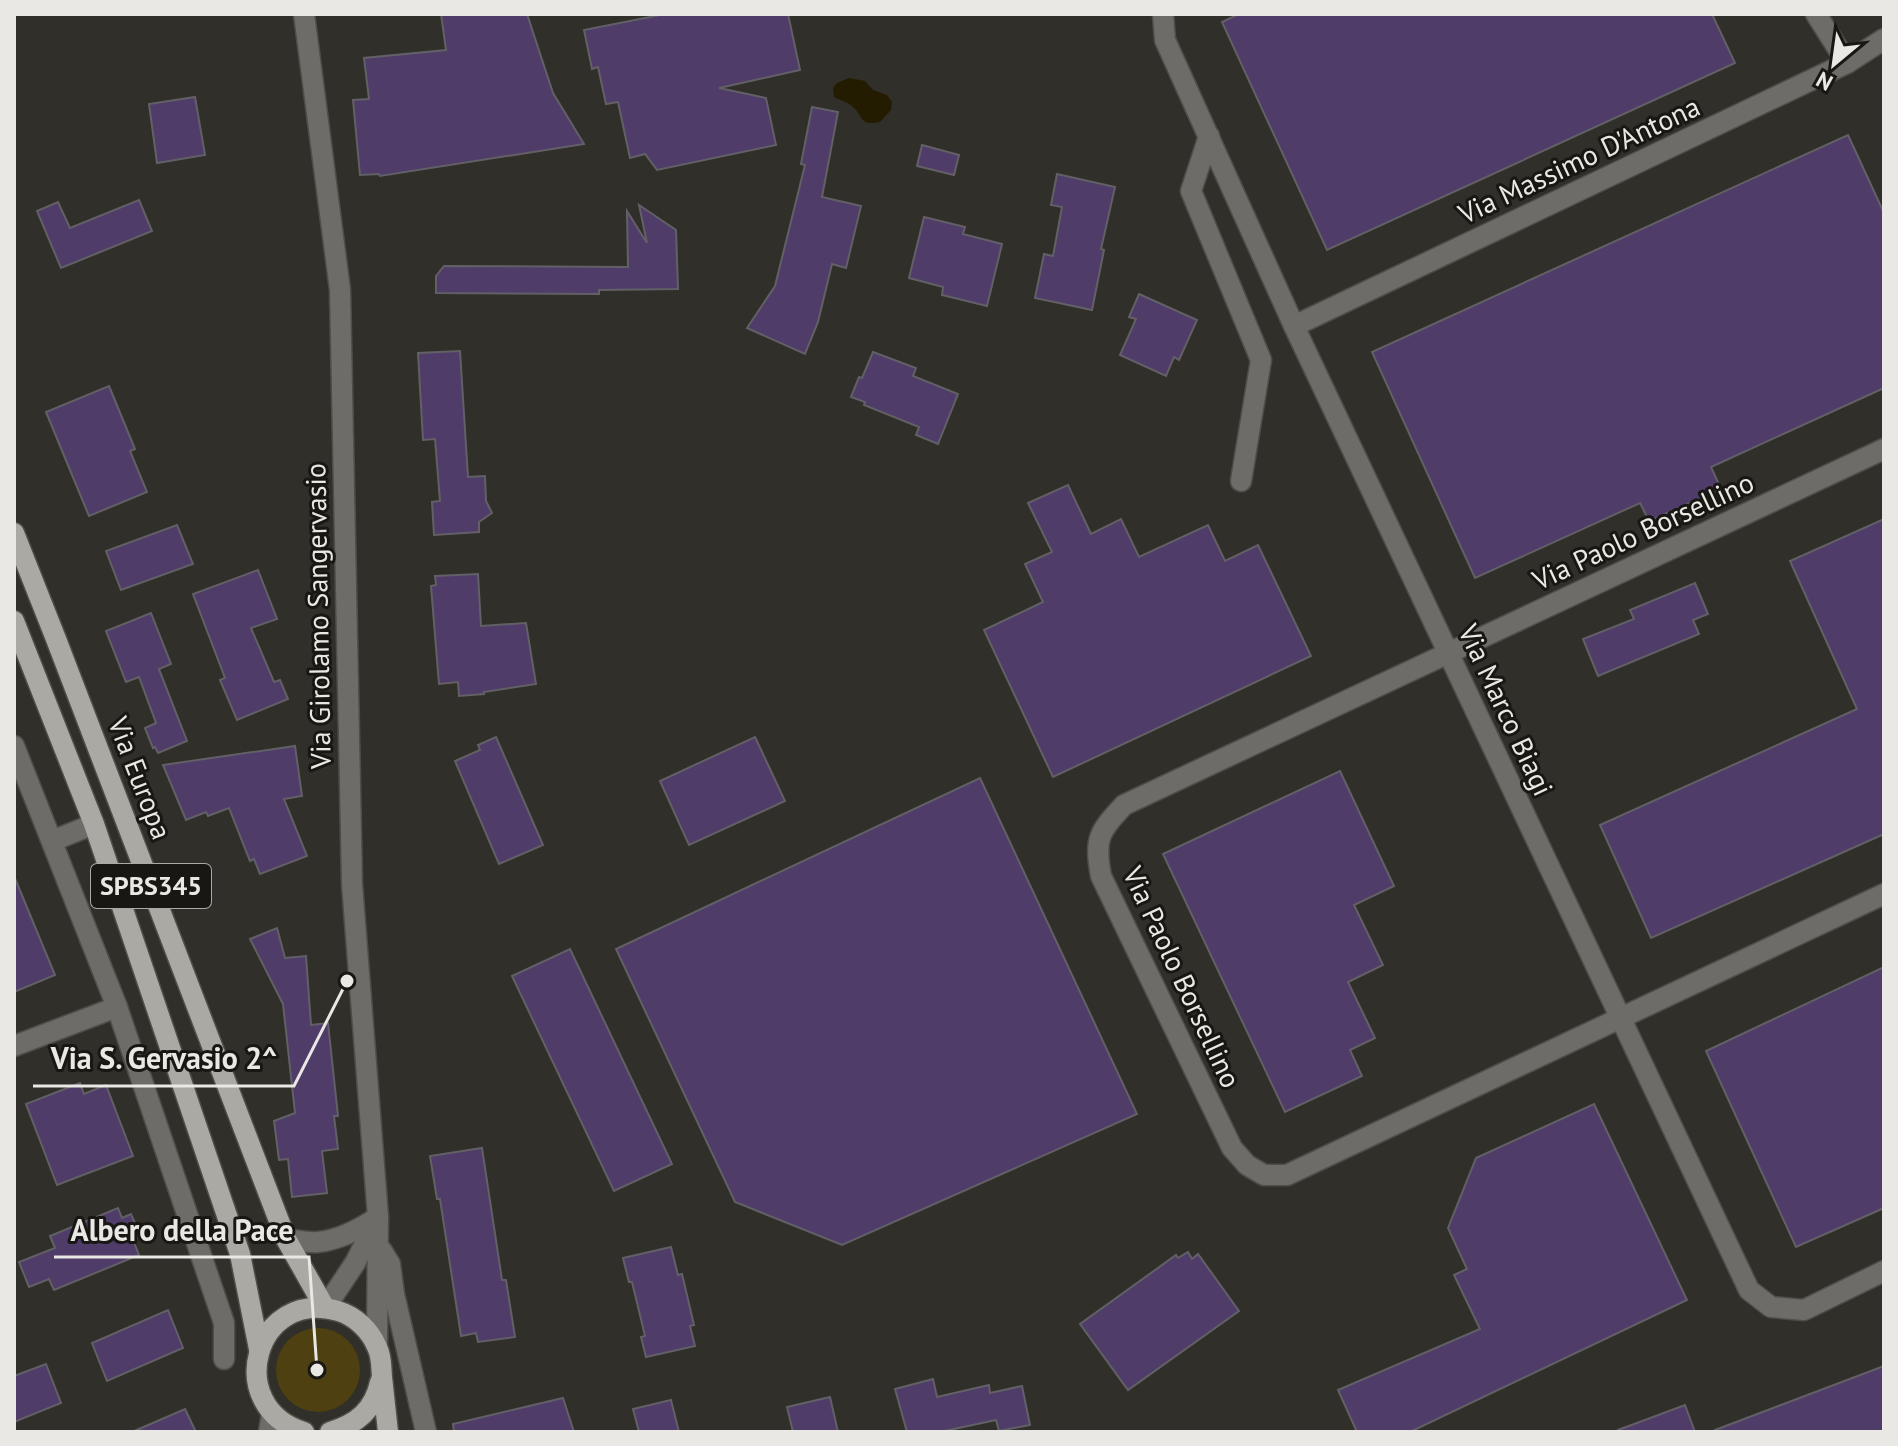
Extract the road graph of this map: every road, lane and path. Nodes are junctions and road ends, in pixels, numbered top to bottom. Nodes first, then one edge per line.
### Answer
1 (304, 14) edge
2 (1163, 14) edge
3 (1816, 14) edge
4 (1884, 39) edge
5 (1847, 63) junction
6 (1209, 136) junction
7 (1294, 326) junction
8 (1884, 449) edge
9 (1241, 481) dead end
10 (14, 533) edge
11 (14, 621) edge
12 (1449, 653) junction
13 (14, 746) edge
14 (94, 824) junction
15 (52, 841) junction
16 (1884, 894) edge
17 (117, 1007) junction
18 (1621, 1019) junction
19 (14, 1046) edge
20 (378, 1217) junction
21 (286, 1239) junction
22 (377, 1244) junction
23 (1884, 1271) edge
24 (325, 1308) junction
25 (377, 1346) junction
26 (259, 1349) junction
27 (224, 1359) dead end
28 (413, 1371) junction
29 (382, 1373) junction
30 (270, 1423) edge
31 (302, 1432) edge
32 (330, 1432) edge
33 (388, 1432) edge
34 (426, 1432) edge

1 - 20 street, Via Girolamo Sangervasio
2 - 6 street, Via Marco Biagi
3 - 5 street
4 - 5 street, Via Massimo D'Antona
5 - 7 street, Via Massimo D'Antona
6 - 7 street, Via Marco Biagi
6 - 9 street
7 - 12 street, Via Marco Biagi
8 - 12 street, Via Paolo Borsellino
10 - 21 main road, Via Europa / SPBS345
11 - 14 main road, SPBS345
12 - 18 street, Via Marco Biagi
12 - 18 street, Via Paolo Borsellino
13 - 15 street
14 - 15 street
14 - 26 main road, SPBS345
15 - 17 street
16 - 18 street, Via Paolo Borsellino
17 - 19 street
17 - 27 street
18 - 23 street, Via Marco Biagi
20 - 21 street
20 - 22 street, Via Girolamo Sangervasio
20 - 24 street
21 - 24 main road, Via Europa / SPBS345
22 - 25 street, Via Girolamo Sangervasio
22 - 28 street
24 - 25 main road
24 - 26 main road
25 - 29 main road
26 - 30 main road, SPBS345
28 - 29 street
28 - 34 street
29 - 32 main road
29 - 33 main road
30 - 31 main road, SPBS345

